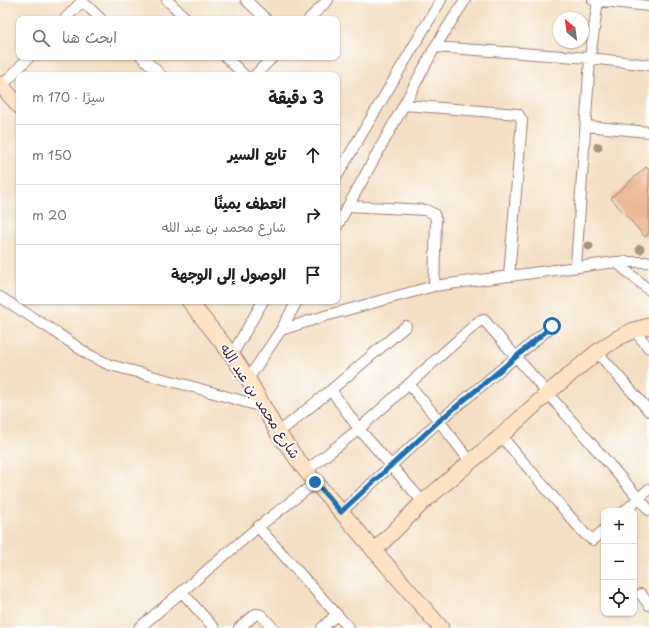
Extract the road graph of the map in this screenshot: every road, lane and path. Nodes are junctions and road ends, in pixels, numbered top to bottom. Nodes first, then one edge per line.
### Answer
1 (81, 0) edge
2 (167, 0) edge
3 (247, 0) edge
4 (328, 0) edge
5 (440, 0) edge
6 (465, 0) edge
7 (593, 0) edge
8 (598, 0) edge
9 (649, 6) edge
10 (67, 16) edge
11 (98, 16) edge
12 (184, 16) edge
13 (263, 16) edge
14 (312, 16) edge
15 (435, 47) junction
16 (590, 58) junction
17 (26, 60) edge
18 (145, 60) edge
19 (229, 60) edge
20 (269, 60) edge
21 (649, 65) edge
22 (158, 72) edge
23 (241, 72) edge
24 (258, 72) edge
25 (1, 85) edge
26 (16, 102) edge
27 (404, 105) junction
28 (586, 126) junction
29 (649, 132) edge
30 (340, 166) edge
31 (348, 206) junction
32 (340, 221) edge
33 (616, 262) junction
34 (649, 262) edge
35 (576, 266) junction
36 (509, 276) junction
37 (434, 286) junction
38 (649, 290) edge
39 (0, 297) edge
40 (191, 304) edge
41 (261, 304) edge
42 (295, 304) edge
43 (406, 326) dead end
44 (552, 326) dead end
45 (649, 326) edge
46 (282, 330) junction
47 (634, 330) junction
48 (649, 348) edge
49 (597, 352) junction
50 (232, 354) junction
51 (517, 356) junction
52 (248, 379) junction
53 (409, 384) junction
54 (331, 390) junction
55 (548, 393) junction
56 (263, 407) junction
57 (649, 411) edge
58 (439, 421) junction
59 (359, 429) junction
60 (278, 433) junction
61 (501, 436) junction
62 (470, 461) junction
63 (391, 464) junction
64 (311, 477) junction
65 (649, 489) edge
66 (639, 498) junction
67 (423, 502) junction
68 (628, 508) edge
69 (649, 510) edge
70 (341, 512) junction
71 (258, 527) junction
72 (601, 533) edge
73 (374, 551) junction
74 (182, 592) junction
75 (641, 594) dead end
76 (649, 605) edge
77 (336, 615) junction
78 (139, 628) edge
79 (214, 628) edge
80 (239, 628) edge
81 (273, 628) edge
82 (322, 628) edge
83 (349, 628) edge
84 (441, 628) edge

1 - 10 street
1 - 11 street
2 - 12 street
3 - 13 street
4 - 14 street
5 - 30 street
6 - 15 street
7 - 8 street
8 - 9 street
8 - 16 street
15 - 16 street
15 - 27 street
16 - 21 street
16 - 28 street
17 - 25 street
18 - 22 street
19 - 23 street
20 - 24 street
25 - 26 street
27 - 31 street
27 - 36 street
28 - 29 street
28 - 35 street
31 - 32 street
31 - 37 street
33 - 34 street
33 - 35 street
33 - 38 street
35 - 36 street
36 - 37 street
37 - 46 street
39 - 56 street
40 - 50 street, شارع محمد بن عبد الله
41 - 50 street
42 - 46 street
43 - 54 street
44 - 51 street
45 - 47 street
46 - 52 street
47 - 48 street
47 - 49 street
49 - 55 street
49 - 57 street
50 - 52 street, شارع محمد بن عبد الله
51 - 53 street
51 - 55 street
51 - 58 street
52 - 56 street, شارع محمد بن عبد الله
53 - 58 street
53 - 59 street
54 - 59 street
54 - 60 street
55 - 61 street
55 - 66 street
56 - 60 street, شارع محمد بن عبد الله
58 - 62 street
58 - 63 street
59 - 63 street
59 - 64 street
60 - 64 street, شارع محمد بن عبد الله
61 - 62 street
61 - 72 street
62 - 67 street
63 - 67 street
63 - 70 street
64 - 70 street, شارع محمد بن عبد الله
64 - 71 street
65 - 66 street
66 - 68 street
66 - 69 street
67 - 73 street
70 - 73 street, شارع محمد بن عبد الله
71 - 74 street
71 - 77 street
73 - 84 street, شارع محمد بن عبد الله
74 - 78 street
74 - 79 street
75 - 76 street
77 - 82 street
77 - 83 street
80 - 81 street

